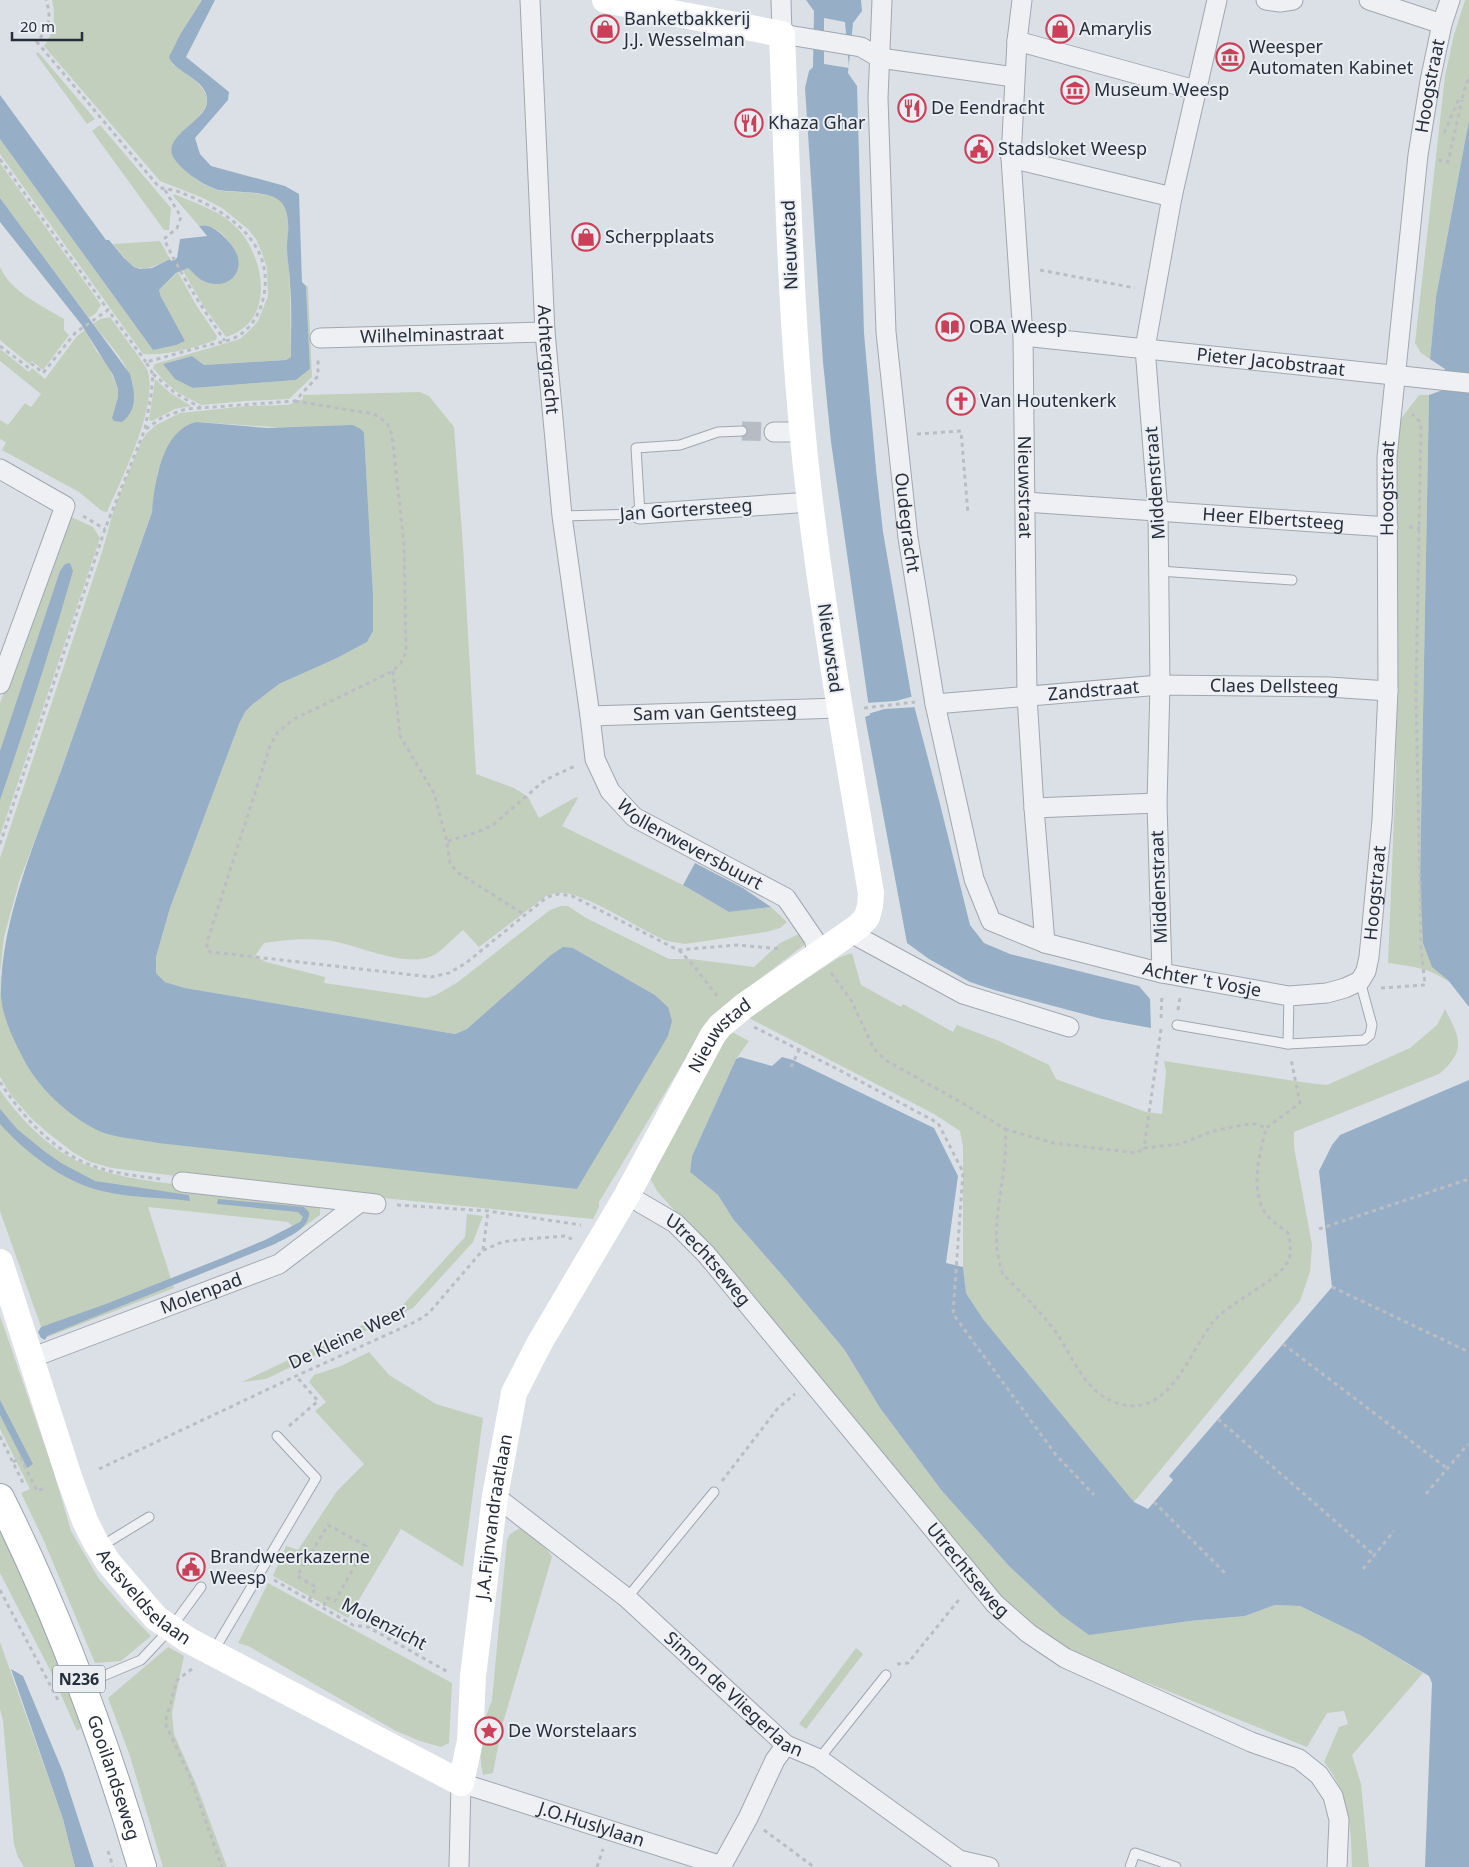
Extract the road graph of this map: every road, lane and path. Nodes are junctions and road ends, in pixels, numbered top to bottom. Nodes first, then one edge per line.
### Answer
1 (46, 0) edge
2 (530, 0) edge
3 (605, 0) edge
4 (782, 0) edge
5 (882, 0) edge
6 (1022, 0) edge
7 (1217, 0) edge
8 (1266, 0) edge
9 (1293, 0) edge
10 (1369, 0) edge
11 (1450, 0) edge
12 (1442, 24) junction
13 (782, 34) junction
14 (1017, 41) junction
15 (880, 58) junction
16 (1469, 75) edge
17 (1014, 77) junction
18 (1195, 90) junction
19 (1462, 99) junction
20 (1418, 155) junction
21 (1011, 158) junction
22 (0, 159) edge
23 (1446, 162) dead end
24 (164, 190) junction
25 (1172, 197) junction
26 (1018, 266) junction
27 (1155, 292) junction
28 (108, 310) junction
29 (545, 332) junction
30 (1024, 336) junction
31 (320, 338) joint
32 (225, 341) junction
33 (0, 346) edge
34 (1145, 348) junction
35 (146, 362) junction
36 (153, 374) junction
37 (1396, 375) junction
38 (1469, 383) edge
39 (295, 401) junction
40 (201, 408) junction
41 (1417, 419) dead end
42 (145, 429) junction
43 (742, 431) tunnel mouth
44 (774, 432) tunnel mouth
45 (804, 432) junction
46 (897, 436) junction
47 (0, 469) edge
48 (810, 502) junction
49 (1025, 502) junction
50 (1158, 512) junction
51 (640, 514) junction
52 (968, 514) dead end
53 (562, 516) junction
54 (1388, 527) junction
55 (1159, 571) junction
56 (1292, 580) dead end
57 (393, 671) junction
58 (0, 684) edge
59 (1160, 685) junction
60 (1388, 691) junction
61 (1027, 696) junction
62 (926, 702) junction
63 (839, 708) junction
64 (865, 708) dead end
65 (590, 716) junction
66 (594, 759) junction
67 (1157, 803) junction
68 (1034, 808) junction
69 (448, 841) dead end
70 (0, 844) edge
71 (525, 915) junction
72 (851, 933) junction
73 (1045, 943) junction
74 (818, 956) junction
75 (1162, 973) junction
76 (1360, 981) junction
77 (1289, 996) junction
78 (1161, 1019) dead end
79 (1177, 1025) joint
80 (1070, 1027) dead end
81 (1161, 1028) dead end
82 (1288, 1044) junction
83 (799, 1050) dead end
84 (791, 1067) dead end
85 (845, 1073) dead end
86 (0, 1082) edge
87 (1266, 1128) junction
88 (1005, 1129) junction
89 (1144, 1148) junction
90 (1469, 1179) edge
91 (182, 1182) joint
92 (627, 1195) junction
93 (367, 1204) junction
94 (488, 1211) junction
95 (1319, 1229) dead end
96 (599, 1243) junction
97 (482, 1251) junction
98 (0, 1262) edge
99 (1332, 1287) dead end
100 (1284, 1344) dead end
101 (1469, 1352) edge
102 (31, 1358) junction
103 (296, 1376) junction
104 (810, 1380) junction
105 (1218, 1419) dead end
106 (0, 1436) edge
107 (276, 1436) joint
108 (1468, 1444) edge
109 (13, 1462) junction
110 (1448, 1469) junction
111 (99, 1470) dead end
112 (69, 1477) junction
113 (25, 1488) dead end
114 (714, 1492) joint
115 (1426, 1494) dead end
116 (1094, 1495) dead end
117 (495, 1496) junction
118 (0, 1498) edge
119 (1154, 1502) dead end
120 (149, 1517) dead end
121 (1394, 1531) dead end
122 (99, 1547) junction
123 (1374, 1555) junction
124 (1363, 1569) dead end
125 (260, 1572) junction
126 (1225, 1573) dead end
127 (975, 1580) junction
128 (201, 1588) dead end
129 (0, 1590) edge
130 (627, 1598) junction
131 (309, 1600) junction
132 (323, 1608) junction
133 (171, 1628) junction
134 (212, 1653) junction
135 (886, 1675) joint
136 (473, 1676) junction
137 (82, 1685) junction
138 (60, 1708) dead end
139 (786, 1745) junction
140 (819, 1759) junction
141 (461, 1782) junction
142 (748, 1818) junction
143 (108, 1849) dead end
144 (957, 1863) edge
145 (113, 1867) edge
146 (142, 1867) edge
147 (222, 1867) edge
148 (459, 1867) edge
149 (722, 1867) edge
150 (814, 1867) edge
151 (989, 1867) edge
152 (1130, 1867) edge
153 (1176, 1867) edge
154 (1338, 1867) edge

1 - 24 path
2 - 29 street, Achtergracht
3 - 13 street
4 - 13 street, Nieuwstad
5 - 15 street, Oudegracht
6 - 14 street, Nieuwstraat
7 - 18 street, Middenstraat
8 - 9 street
10 - 12 street
11 - 12 street, Hoogstraat
12 - 20 street, Hoogstraat
13 - 15 street
13 - 45 street, Nieuwstad
14 - 17 street, Nieuwstraat
14 - 18 street
15 - 17 street
15 - 46 street, Oudegracht
16 - 19 path
17 - 21 street, Nieuwstraat
18 - 25 street, Middenstraat
19 - 20 path
19 - 23 path
20 - 37 street, Hoogstraat
21 - 25 street
21 - 26 street, Nieuwstraat
22 - 28 path
24 - 32 path
24 - 32 path
25 - 27 street, Middenstraat
26 - 27 path
26 - 30 street, Nieuwstraat
27 - 34 street, Middenstraat
28 - 33 path
28 - 35 path
29 - 31 street, Wilhelminastraat
29 - 53 street, Achtergracht
30 - 34 street, Pieter Jacobstraat
30 - 49 street, Nieuwstraat
31 - 39 path
32 - 35 path
34 - 37 street, Pieter Jacobstraat
34 - 50 street, Middenstraat
35 - 36 path
36 - 40 path
36 - 42 path
37 - 38 street, Pieter Jacobstraat
37 - 54 street, Hoogstraat
39 - 40 path
39 - 57 path
40 - 42 path
41 - 76 path
42 - 70 path
43 - 51 lane
44 - 45 street
45 - 48 street, Nieuwstad
46 - 52 path
46 - 62 street, Oudegracht
47 - 58 street
48 - 51 street, Jan Gortersteeg
48 - 63 street, Nieuwstad
49 - 50 street, Heer Elbertsteeg
49 - 61 street, Nieuwstraat
50 - 54 street, Heer Elbertsteeg
50 - 55 street, Middenstraat
51 - 53 lane, Jan Gortersteeg
53 - 65 street, Achtergracht
54 - 60 street, Hoogstraat
55 - 56 lane
55 - 59 street, Middenstraat
57 - 71 path
57 - 71 path
59 - 60 street, Claes Dellsteeg
59 - 61 street, Zandstraat
59 - 67 street, Middenstraat
60 - 76 street, Hoogstraat
61 - 62 street, Zandstraat
61 - 68 street, Nieuwstraat
62 - 64 path
62 - 73 street, Oudegracht
63 - 65 street, Sam van Gentsteeg
63 - 72 street, Nieuwstad
65 - 66 street, Wollenweversbuurt
66 - 69 path
66 - 74 street, Wollenweversbuurt
67 - 68 street
67 - 75 street, Middenstraat
68 - 73 street, Nieuwstraat
71 - 74 path
72 - 74 street, Nieuwstad
72 - 80 street
73 - 75 street, Achter 't Vosje
74 - 88 path
74 - 92 street, Nieuwstad
75 - 77 street, Achter 't Vosje
76 - 77 street, Achter 't Vosje
76 - 82 lane
77 - 82 lane
78 - 79 path
79 - 82 lane
81 - 89 path
82 - 87 path
83 - 84 path
85 - 116 path
86 - 91 path
87 - 88 path
87 - 89 path
88 - 89 path
90 - 95 path
91 - 93 street
92 - 96 street, J.A.Fijnvandraatlaan
92 - 104 street, Utrechtseweg
93 - 94 path
93 - 102 street, Molenpad
94 - 96 path
94 - 97 path
96 - 97 path, De Kleine Weer
96 - 117 street, J.A.Fijnvandraatlaan
97 - 103 path, De Kleine Weer
98 - 102 street, Aetsveldselaan
99 - 101 path
100 - 110 path
102 - 112 street, Aetsveldselaan
103 - 107 path
103 - 111 path, De Kleine Weer
104 - 114 path
104 - 127 street, Utrechtseweg
105 - 123 path
106 - 109 path
107 - 125 lane
108 - 110 path
109 - 112 path
109 - 113 path
110 - 115 path
112 - 122 street, Aetsveldselaan
114 - 130 lane
117 - 130 street, Simon de Vliegerlaan
117 - 136 street, J.A.Fijnvandraatlaan
118 - 137 main road, Gooilandseweg / N236
119 - 126 path
120 - 122 lane
121 - 123 path
122 - 133 street, Aetsveldselaan
123 - 124 path
125 - 131 path, Molenzicht
125 - 134 lane
127 - 135 path
127 - 154 street, Utrechtseweg
128 - 133 lane
129 - 138 path, Gooilandseweg
130 - 139 street, Simon de Vliegerlaan
131 - 132 path, Molenzicht
131 - 132 path
132 - 136 path, Molenzicht
133 - 134 street, Aetsveldselaan
133 - 137 lane
134 - 141 street, Aetsveldselaan
134 - 147 path
135 - 140 lane
136 - 141 street, J.A.Fijnvandraatlaan
137 - 146 main road, Gooilandseweg / N236
139 - 140 street, Simon de Vliegerlaan
139 - 142 street
140 - 144 street, Simon de Vliegerlaan
141 - 148 street, J.A.Fijnvandraatlaan
141 - 149 street, J.O.Huslylaan
142 - 149 street
142 - 150 path
143 - 145 path, Gooilandseweg
144 - 151 street, Simon de Vliegerlaan
152 - 153 lane

